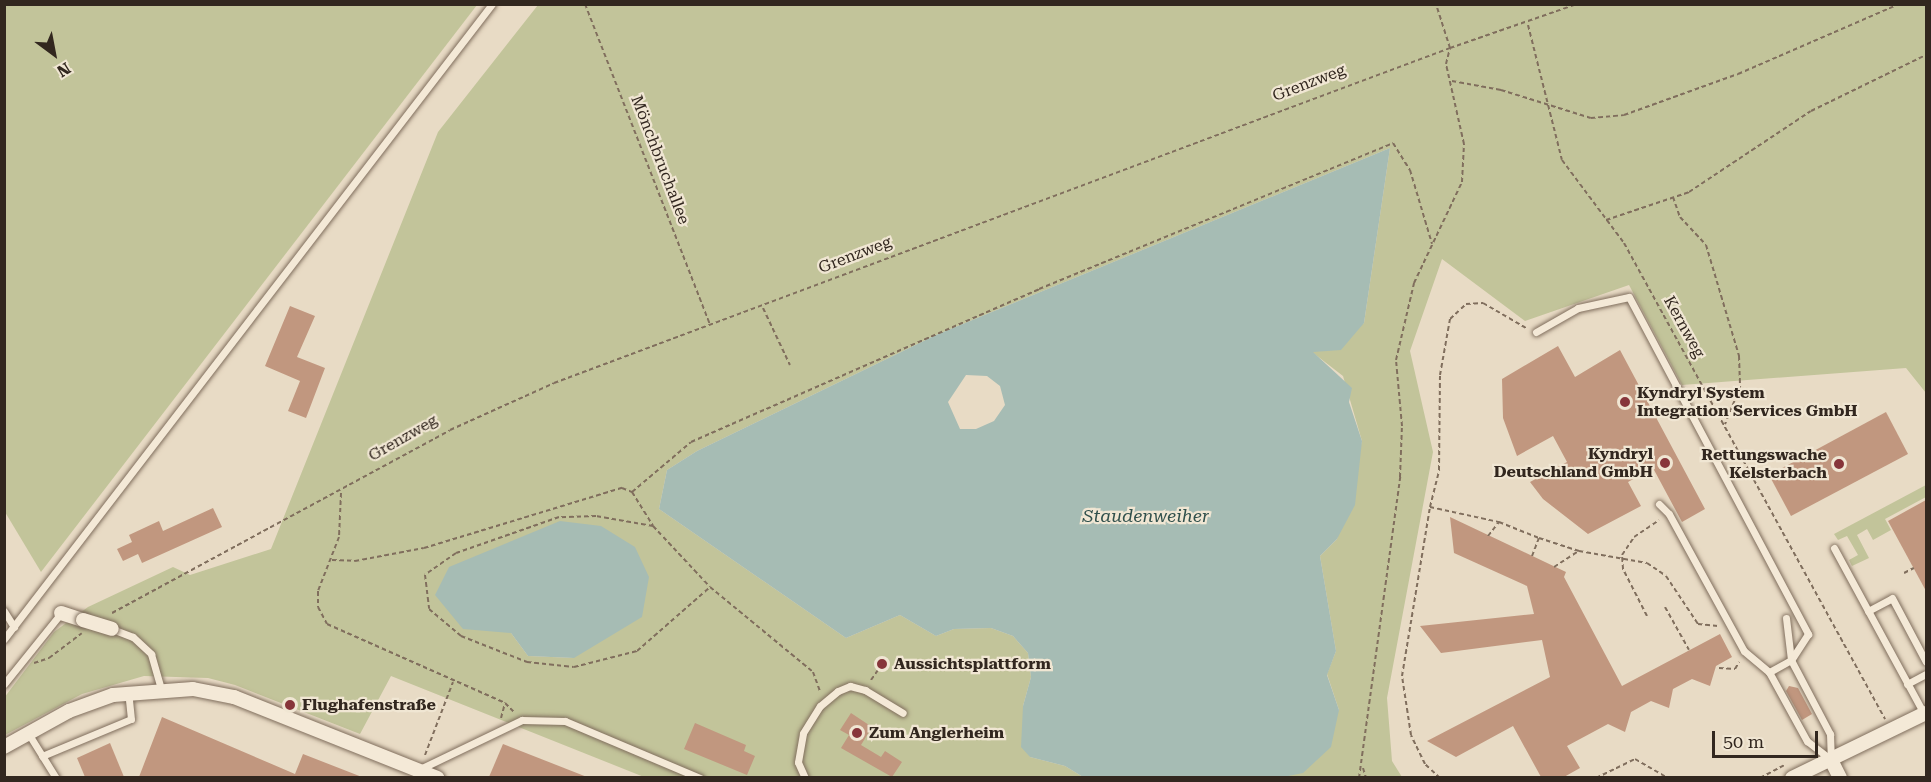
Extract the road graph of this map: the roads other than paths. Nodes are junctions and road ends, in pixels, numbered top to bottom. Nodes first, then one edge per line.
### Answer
1 (492, 4) edge
2 (1536, 332) road end
3 (1659, 504) dead end
4 (1834, 548) dead end
5 (4, 611) edge
6 (1868, 611) junction
7 (62, 613) joint
8 (1786, 618) dead end
9 (14, 627) junction
10 (112, 629) joint
11 (4, 639) edge
12 (1791, 660) junction
13 (1926, 662) edge
14 (1768, 672) junction
15 (1926, 674) edge
16 (4, 684) edge
17 (1907, 684) junction
18 (161, 688) junction
19 (129, 692) junction
20 (903, 713) dead end
21 (1925, 713) edge
22 (28, 733) junction
23 (4, 747) edge
24 (42, 756) junction
25 (1831, 760) junction
26 (420, 770) junction
27 (56, 777) edge
28 (438, 777) edge
29 (700, 777) edge
30 (805, 777) edge
31 (1792, 777) edge
32 (1840, 777) edge

1 - 9 lane
2 - 12 lane
3 - 14 lane
4 - 6 lane
5 - 9 lane
6 - 13 lane
6 - 17 lane
7 - 10 street, bridge
7 - 16 lane
8 - 12 lane
9 - 11 lane
10 - 18 lane
12 - 14 lane
12 - 25 lane
14 - 25 lane
15 - 17 lane
17 - 21 lane
18 - 19 street
18 - 26 street
19 - 22 street
19 - 24 lane
20 - 30 lane
21 - 25 street
22 - 23 street
22 - 24 lane
24 - 27 lane
25 - 31 street
25 - 32 street
26 - 28 street
26 - 29 lane

